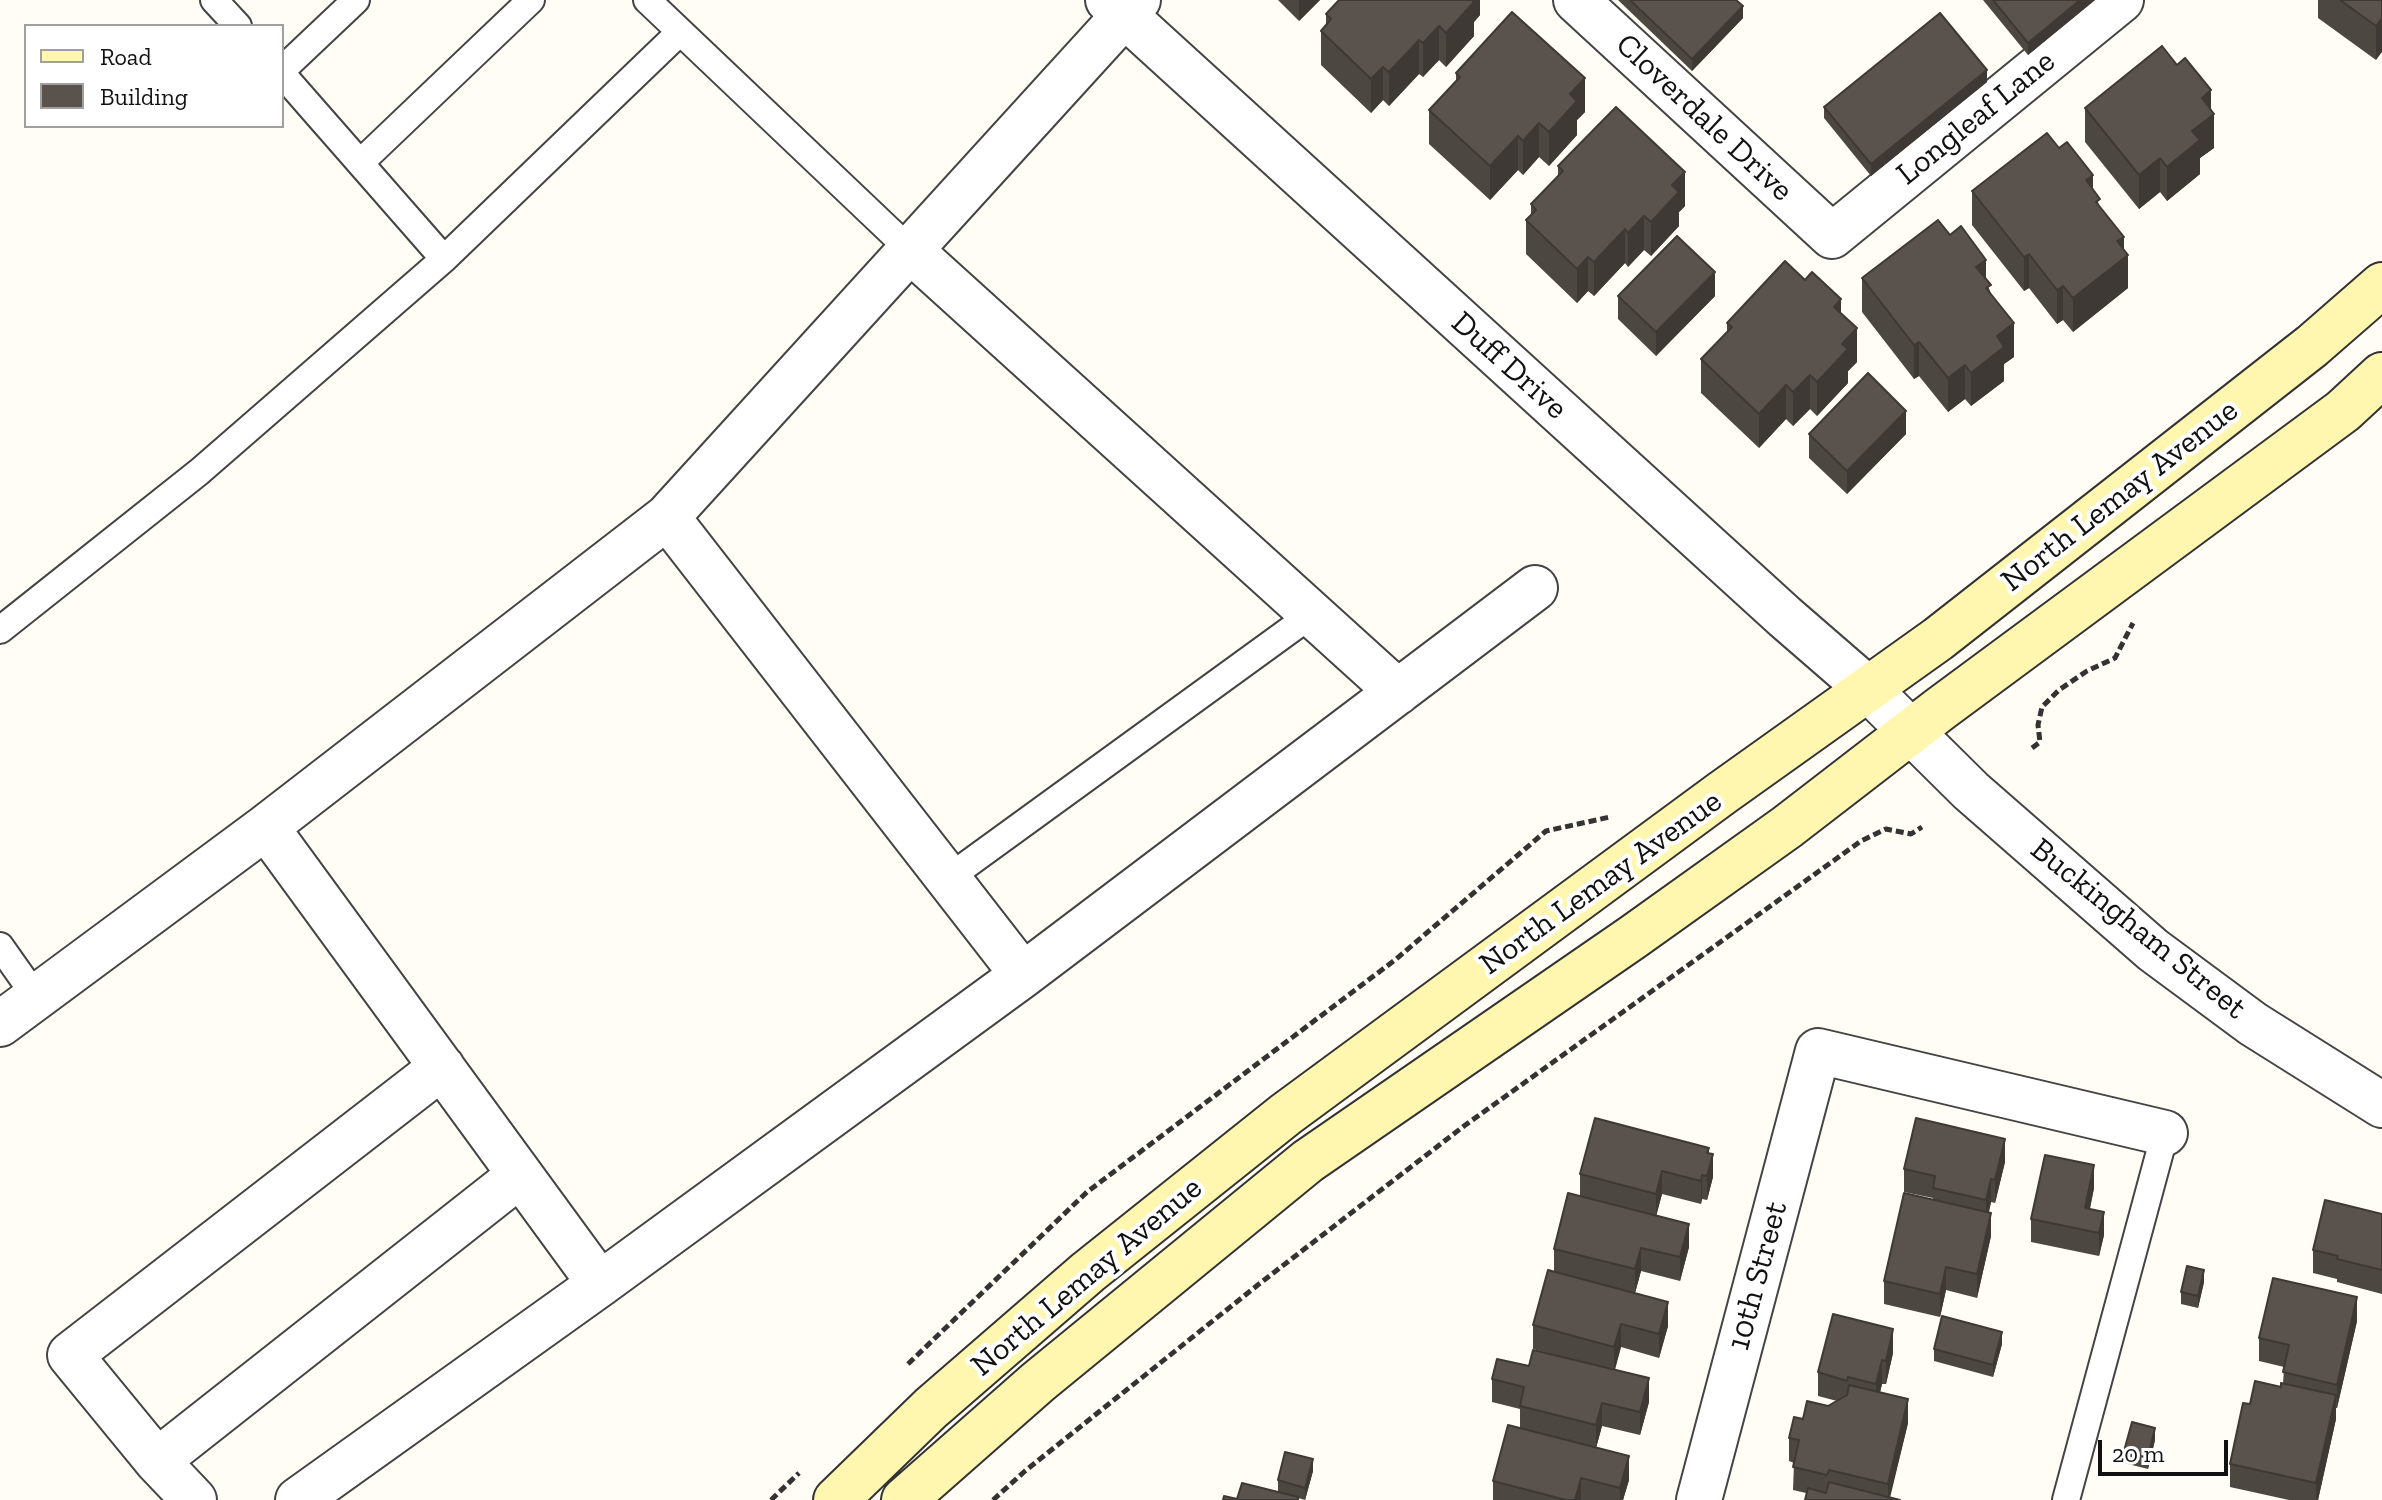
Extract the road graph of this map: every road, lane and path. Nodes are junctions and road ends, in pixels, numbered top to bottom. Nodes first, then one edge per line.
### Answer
1 (214, 0) edge
2 (356, 0) edge
3 (531, 0) edge
4 (647, 0) edge
5 (1576, 0) edge
6 (2121, 0) edge
7 (1123, 5) edge
8 (236, 24) edge
9 (680, 32) junction
10 (284, 70) edge
11 (284, 74) edge
12 (360, 163) junction
13 (1832, 236) joint
14 (910, 250) junction
15 (444, 259) junction
16 (2382, 285) edge
17 (2382, 375) edge
18 (667, 517) junction
19 (1535, 588) dead end
20 (1312, 614) junction
21 (0, 630) edge
22 (2115, 658) dead end
23 (1868, 689) junction
24 (1398, 692) junction
25 (1912, 730) junction
26 (2032, 748) dead end
27 (266, 827) junction
28 (1922, 827) dead end
29 (1546, 831) dead end
30 (947, 879) junction
31 (0, 946) edge
32 (1023, 975) junction
33 (36, 997) junction
34 (0, 1024) edge
35 (442, 1067) junction
36 (2382, 1105) edge
37 (2165, 1133) joint
38 (520, 1175) junction
39 (600, 1284) junction
40 (903, 1369) dead end
41 (157, 1461) junction
42 (804, 1467) dead end
43 (194, 1500) edge
44 (298, 1500) edge
45 (771, 1500) edge
46 (836, 1500) edge
47 (904, 1500) edge
48 (993, 1500) edge
49 (1699, 1500) edge
50 (2066, 1500) edge

1 - 8 lane
2 - 10 lane
3 - 12 lane
4 - 9 lane
5 - 13 street, Cloverdale Drive
6 - 13 street, Longleaf Lane
7 - 14 street
7 - 23 street, Duff Drive
9 - 14 lane
9 - 15 lane
11 - 12 lane
12 - 15 lane
14 - 18 street
14 - 20 street
15 - 21 lane
16 - 23 main road, North Lemay Avenue
17 - 25 main road, North Lemay Avenue
18 - 27 street
18 - 30 street
19 - 24 street
20 - 24 street
20 - 30 lane
22 - 26 path
23 - 25 street, Duff Drive
23 - 46 main road, North Lemay Avenue
24 - 32 street
25 - 36 street, Buckingham Street
25 - 47 main road, North Lemay Avenue
27 - 33 street
27 - 35 street
28 - 48 path
29 - 40 path
30 - 32 street
31 - 33 lane
32 - 39 street
33 - 34 street
35 - 38 street
35 - 41 street
37 - 49 street, 10th Street
37 - 50 lane
38 - 39 street
38 - 41 street
39 - 44 street
41 - 43 street
42 - 45 path

